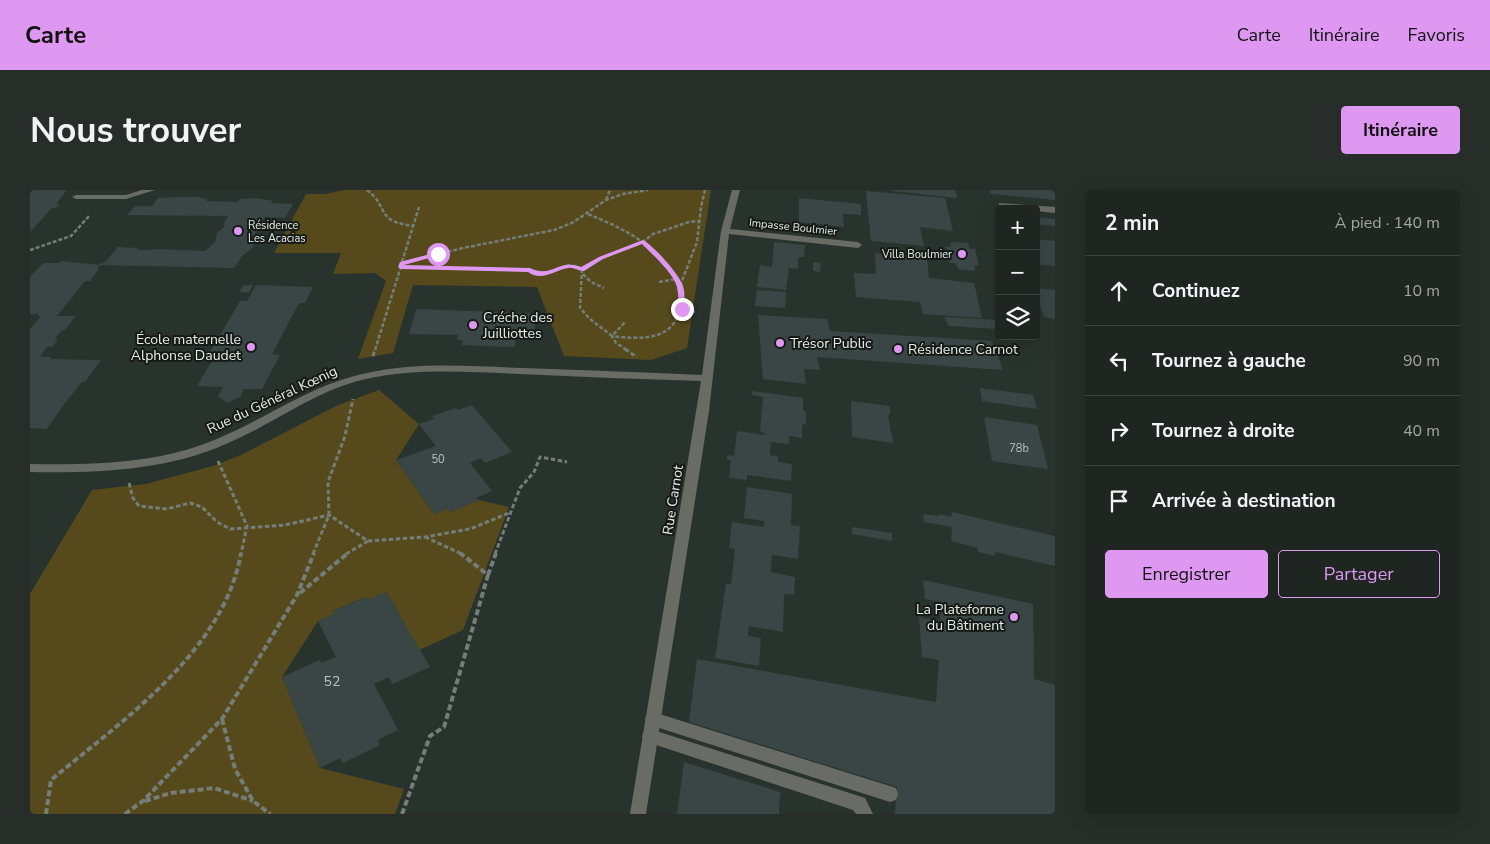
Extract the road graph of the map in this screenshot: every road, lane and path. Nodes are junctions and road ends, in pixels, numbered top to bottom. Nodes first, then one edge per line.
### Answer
1 (150, 190) edge
2 (367, 190) edge
3 (610, 190) edge
4 (648, 190) edge
5 (705, 190) edge
6 (736, 190) edge
7 (76, 197) dead end
8 (606, 200) junction
9 (419, 207) dead end
10 (1040, 209) edge
11 (1055, 210) edge
12 (98, 212) dead end
13 (587, 214) junction
14 (699, 221) junction
15 (414, 226) junction
16 (726, 231) junction
17 (643, 242) junction
18 (858, 245) dead end
19 (30, 250) edge
20 (402, 263) junction
21 (401, 267) junction
22 (582, 269) junction
23 (583, 274) junction
24 (676, 279) junction
25 (659, 282) dead end
26 (680, 286) junction
27 (604, 288) dead end
28 (682, 309) junction
29 (695, 312) dead end
30 (625, 322) dead end
31 (612, 336) junction
32 (640, 359) dead end
33 (371, 362) dead end
34 (708, 378) junction
35 (353, 396) dead end
36 (218, 461) dead end
37 (566, 462) dead end
38 (30, 468) edge
39 (128, 483) dead end
40 (509, 513) junction
41 (328, 515) junction
42 (247, 526) junction
43 (425, 537) junction
44 (368, 541) junction
45 (488, 575) junction
46 (297, 595) junction
47 (222, 719) junction
48 (653, 719) junction
49 (650, 736) junction
50 (890, 794) dead end
51 (143, 801) junction
52 (253, 801) junction
53 (46, 814) edge
54 (125, 814) edge
55 (270, 814) edge
56 (402, 814) edge
57 (638, 814) edge
58 (865, 814) edge

1 - 7 street
2 - 15 path
3 - 8 path
4 - 8 path
5 - 14 path
6 - 16 street, Rue Carnot
8 - 13 path
9 - 15 path
10 - 11 street
12 - 19 path
13 - 17 path
13 - 20 path
14 - 17 path
14 - 26 path
15 - 20 path
16 - 18 street, Impasse Boulmier
16 - 34 street, Rue Carnot
17 - 22 path
17 - 24 path
20 - 21 path
21 - 22 path
21 - 33 path
22 - 23 path
23 - 27 path
23 - 31 path
24 - 25 path
24 - 26 path
26 - 28 path
28 - 29 path
28 - 31 path
30 - 31 path
31 - 32 path
34 - 38 street, Rue du Général Kœnig
34 - 48 street, Rue Carnot
35 - 41 path
36 - 42 path
37 - 40 path
39 - 42 path
40 - 43 path
40 - 45 path
41 - 42 path
41 - 44 path
41 - 46 path
42 - 53 path
43 - 44 path
43 - 45 path
44 - 46 path
45 - 56 path
46 - 47 path
47 - 51 path
47 - 52 path
48 - 49 street, Rue Carnot
48 - 50 street
49 - 57 street, Rue Carnot
49 - 58 street
51 - 52 path
51 - 54 path
52 - 55 path

